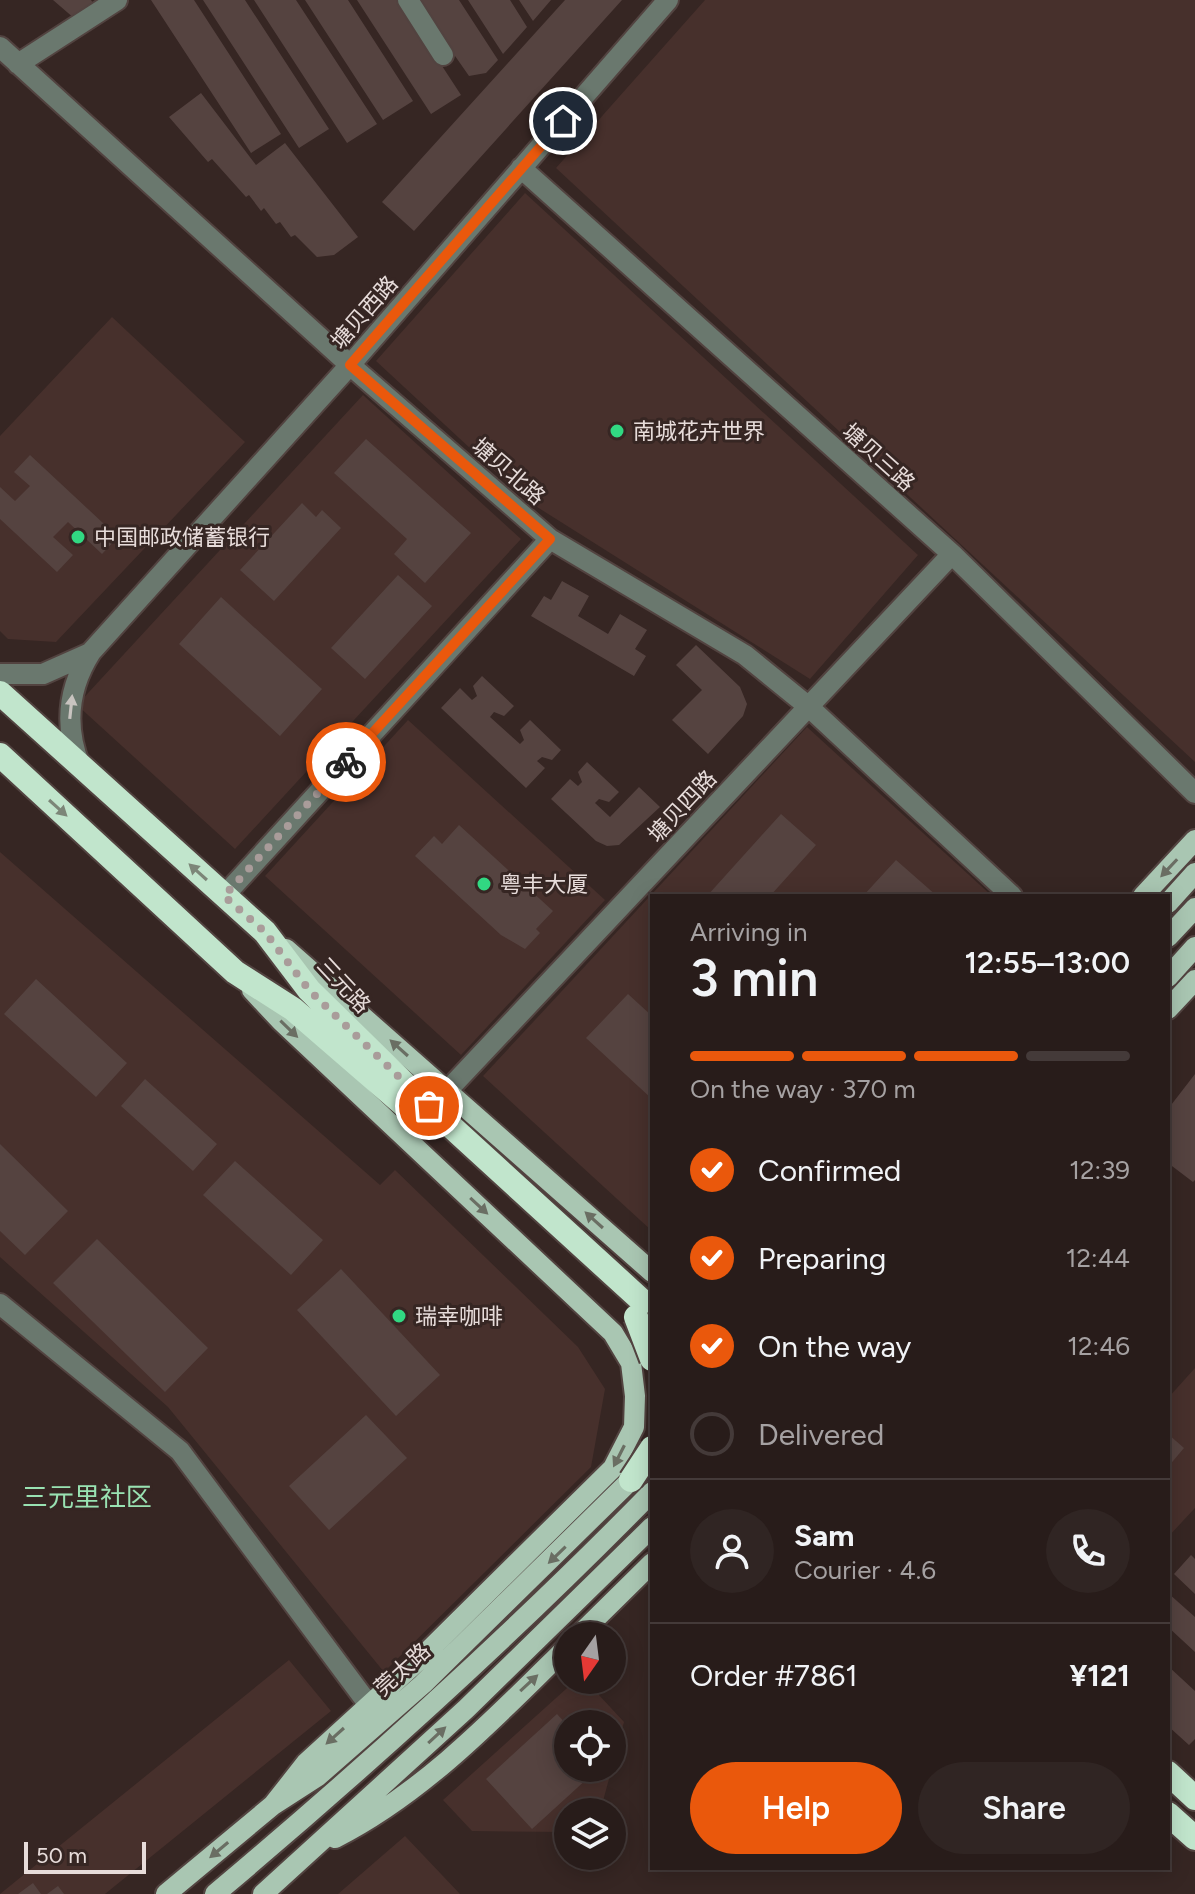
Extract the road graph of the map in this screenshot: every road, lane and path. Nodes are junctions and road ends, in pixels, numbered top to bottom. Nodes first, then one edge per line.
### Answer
1 (117, 0) edge
2 (408, 0) edge
3 (668, 0) edge
4 (0, 47) edge
5 (443, 55) dead end
6 (18, 64) junction
7 (521, 168) junction
8 (350, 365) junction
9 (550, 539) junction
10 (952, 554) junction
11 (91, 652) junction
12 (0, 674) edge
13 (0, 693) edge
14 (809, 707) junction
15 (0, 755) edge
16 (80, 766) junction
17 (1195, 793) edge
18 (1195, 840) edge
19 (1195, 873) edge
20 (1010, 894) edge
21 (1145, 894) edge
22 (224, 896) junction
23 (1170, 901) edge
24 (1195, 908) edge
25 (265, 932) junction
26 (1170, 935) edge
27 (1195, 947) edge
28 (235, 972) junction
29 (1170, 975) edge
30 (1195, 980) edge
31 (1170, 1007) edge
32 (447, 1091) junction
33 (404, 1094) junction
34 (650, 1270) edge
35 (0, 1304) edge
36 (647, 1313) edge
37 (650, 1341) edge
38 (650, 1349) edge
39 (635, 1396) junction
40 (650, 1454) edge
41 (650, 1456) edge
42 (650, 1464) edge
43 (642, 1486) edge
44 (650, 1529) edge
45 (650, 1565) edge
46 (592, 1622) edge
47 (554, 1659) edge
48 (369, 1705) junction
49 (1170, 1775) edge
50 (1195, 1798) edge
51 (273, 1805) junction
52 (1170, 1816) edge
53 (1195, 1838) edge
54 (314, 1849) junction
55 (166, 1894) edge
56 (215, 1894) edge
57 (263, 1894) edge

1 - 6 street
2 - 5 street
3 - 7 street, 塘贝西路
4 - 6 street, 塘贝北路
6 - 8 street, 塘贝北路
7 - 8 street, 塘贝西路
7 - 10 street, 塘贝三路
8 - 9 street, 塘贝北路
8 - 11 street, 塘贝西路
9 - 14 street, 塘贝北路
9 - 22 street
10 - 14 street, 塘贝四路
10 - 17 street, 塘贝三路
11 - 12 street
16 -> 11 street
13 - 16 highway, 三元路
14 - 20 street, 塘贝北路
14 - 32 street, 塘贝四路
15 -> 28 highway, 三元路
22 -> 16 highway, 三元路
18 -> 21 main road
19 - 23 main road
22 - 25 highway, 三元路
24 - 26 main road
32 -> 25 main road
25 - 33 highway, 三元路
27 - 29 main road
28 - 33 highway, 三元路
28 -> 39 main road
30 - 31 main road
34 -> 32 main road
33 - 36 highway, 三元路
35 - 48 street
36 - 37 highway, bridge
38 - 39 main road
39 - 40 main road
39 -> 48 main road
41 - 43 highway, bridge
42 - 43 main road, 莞太路, bridge
43 -> 51 main road, 莞太路
43 - 56 main road
54 -> 44 main road
45 - 46 main road
54 -> 47 main road
48 -> 51 main road
49 - 50 highway
51 -> 55 main road, 莞太路
52 - 53 highway
54 - 57 main road

